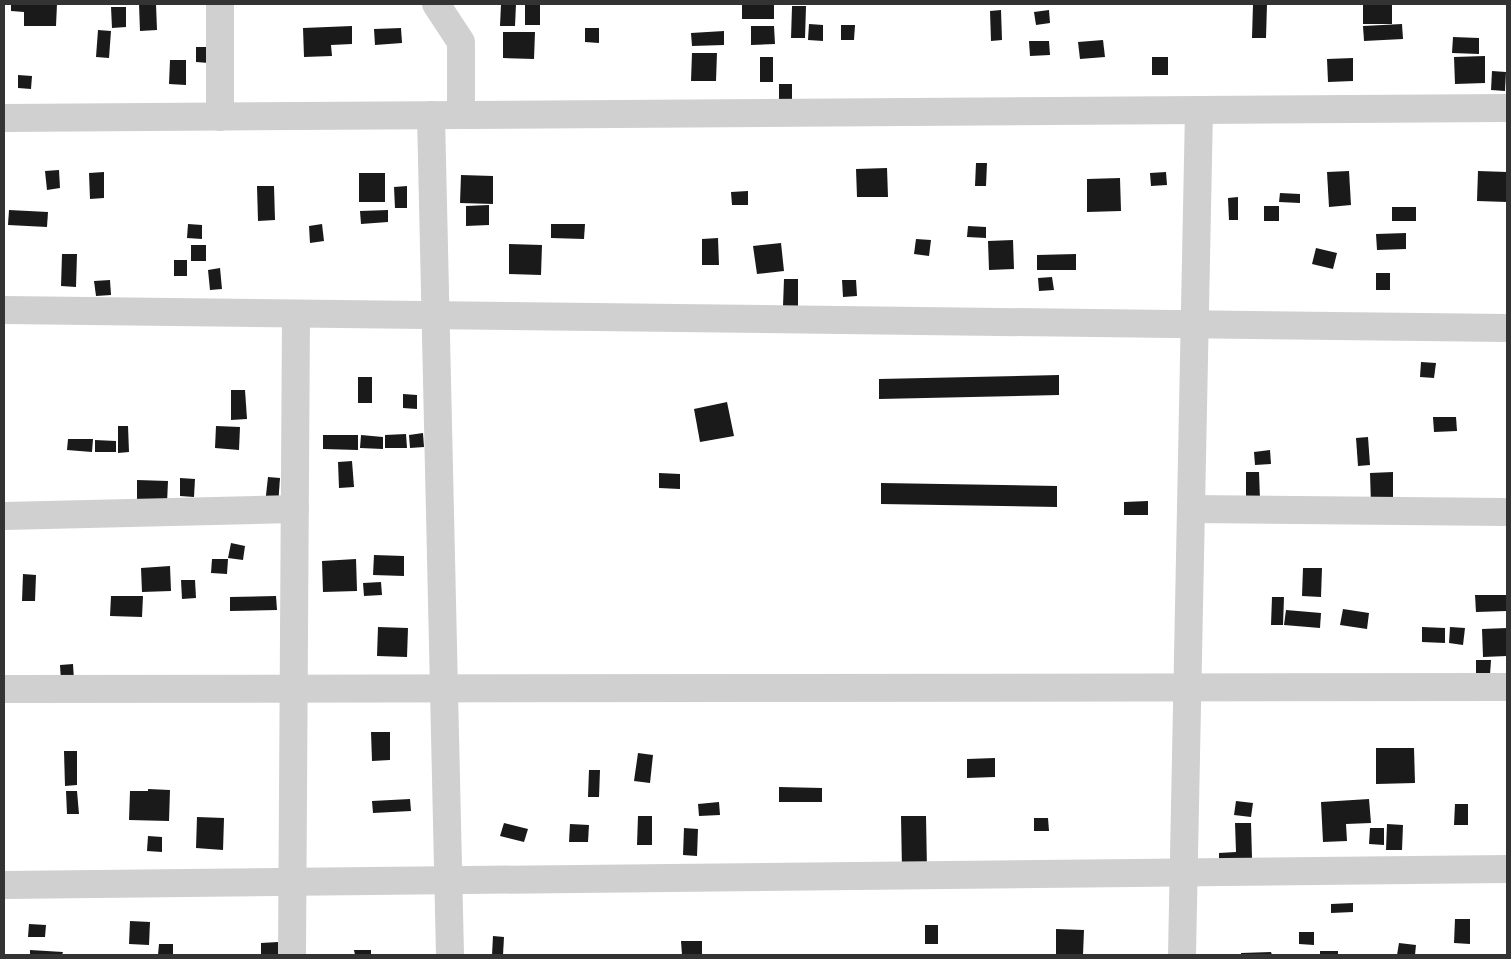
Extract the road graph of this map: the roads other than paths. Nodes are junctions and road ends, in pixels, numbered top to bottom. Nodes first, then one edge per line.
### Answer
1 (220, 4) edge
2 (436, 4) edge
3 (1507, 108) edge
4 (1199, 110) junction
5 (432, 115) junction
6 (461, 115) junction
7 (220, 117) junction
8 (4, 118) edge
9 (4, 310) edge
10 (296, 314) junction
11 (436, 316) junction
12 (1194, 324) junction
13 (1507, 328) edge
14 (295, 509) junction
15 (1191, 509) junction
16 (1507, 512) edge
17 (4, 516) edge
18 (1507, 687) edge
19 (294, 688) junction
20 (444, 688) junction
21 (1187, 688) junction
22 (4, 689) edge
23 (1507, 869) edge
24 (1184, 873) junction
25 (449, 880) junction
26 (292, 882) junction
27 (4, 885) edge
28 (292, 955) edge
29 (450, 955) edge
30 (1182, 955) edge

1 - 7 street
2 - 6 street
3 - 4 street
4 - 6 street
4 - 12 street
5 - 6 street
5 - 7 street
5 - 11 street
7 - 8 street
9 - 10 street
10 - 11 street
10 - 14 street
11 - 12 street
11 - 20 street
12 - 13 street
12 - 15 street
14 - 17 street
14 - 19 street
15 - 16 street
15 - 21 street
18 - 21 street
19 - 20 street
19 - 22 street
19 - 26 street
20 - 21 street
20 - 25 street
21 - 24 street
23 - 24 street
24 - 25 street
24 - 30 street
25 - 26 street
25 - 29 street
26 - 27 street
26 - 28 street

